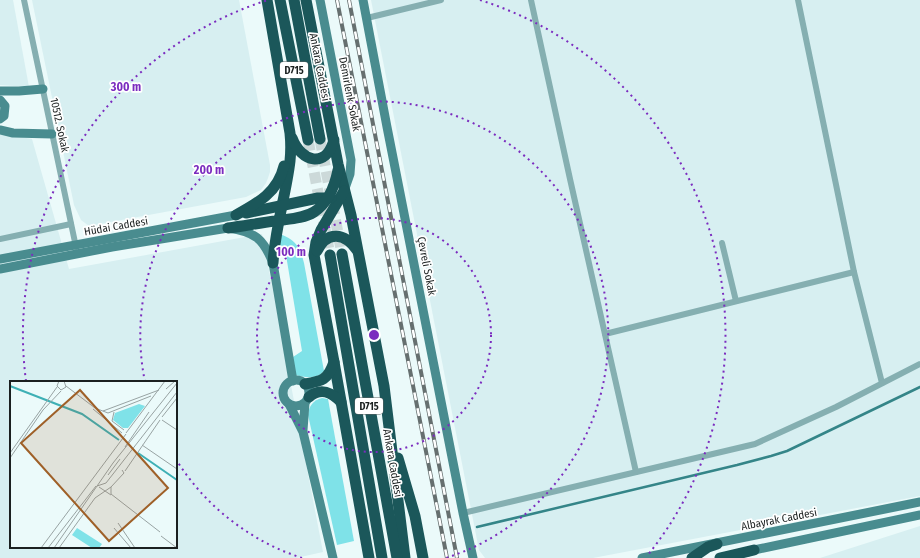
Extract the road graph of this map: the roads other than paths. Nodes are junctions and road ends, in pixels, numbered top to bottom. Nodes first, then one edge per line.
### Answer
1 (24, 0) edge
2 (267, 0) edge
3 (280, 0) edge
4 (294, 0) edge
5 (306, 0) edge
6 (320, 0) edge
7 (363, 0) edge
8 (441, 0) edge
9 (531, 0) edge
10 (798, 0) edge
11 (367, 18) junction
12 (43, 89) junction
13 (0, 91) edge
14 (0, 100) edge
15 (286, 104) junction
16 (0, 119) edge
17 (0, 130) edge
18 (290, 133) junction
19 (52, 134) junction
20 (320, 139) tunnel mouth
21 (308, 140) tunnel mouth
22 (334, 140) junction
23 (339, 166) junction
24 (344, 192) junction
25 (327, 198) junction
26 (338, 202) junction
27 (282, 206) junction
28 (236, 215) junction
29 (351, 215) junction
30 (279, 220) junction
31 (71, 224) junction
32 (228, 228) junction
33 (0, 239) edge
34 (722, 243) dead end
35 (76, 249) junction
36 (358, 251) junction
37 (342, 254) tunnel mouth
38 (330, 255) tunnel mouth
39 (0, 260) edge
40 (273, 263) junction
41 (316, 263) junction
42 (0, 269) edge
43 (854, 272) junction
44 (736, 301) junction
45 (605, 334) junction
46 (334, 362) junction
47 (920, 364) edge
48 (293, 381) junction
49 (882, 382) junction
50 (305, 384) junction
51 (307, 400) junction
52 (341, 402) junction
53 (289, 404) junction
54 (389, 425) junction
55 (303, 432) junction
56 (636, 472) junction
57 (358, 495) junction
58 (920, 502) edge
59 (463, 513) junction
60 (918, 516) edge
61 (468, 536) junction
62 (716, 544) junction
63 (754, 550) junction
64 (333, 558) edge
65 (369, 558) edge
66 (377, 558) edge
67 (382, 558) edge
68 (397, 558) edge
69 (405, 558) edge
70 (423, 558) edge
71 (473, 558) edge
72 (479, 558) edge
73 (642, 558) edge
74 (692, 558) edge
75 (720, 558) edge
76 (736, 558) edge

1 - 12 street, 10512. Sokak
2 - 15 highway
3 - 21 highway, D715
4 - 20 highway, Ankara Caddesi / D715
5 - 22 highway
6 - 24 street, Demirlenk Sokak
7 - 11 street, Çevreli Sokak
8 - 11 street
9 - 45 street
10 - 43 street
11 - 59 street, Çevreli Sokak
12 - 13 street
12 - 19 street, 10512. Sokak
14 - 16 street
15 - 18 highway
15 - 28 highway
17 - 19 street
18 - 22 highway
18 - 27 highway
19 - 31 street, 10512. Sokak
22 - 23 highway
23 - 24 highway
23 - 25 highway
24 - 26 highway
24 - 29 highway
25 - 26 highway
25 - 27 highway
25 - 30 highway
26 - 29 highway
26 - 41 highway
27 - 28 highway
27 - 30 highway
28 - 35 street, Hüdai Caddesi
29 - 36 highway
30 - 32 highway
30 - 40 highway
31 - 33 street
31 - 35 street, 10512. Sokak
32 - 35 street, Hüdai Caddesi
32 - 40 street
34 - 44 street
35 - 39 street, Hüdai Caddesi
35 - 42 street, Hüdai Caddesi
36 - 41 highway
36 - 54 highway
37 - 68 highway, Ankara Caddesi / D715
38 - 67 highway, D715
40 - 48 street
41 - 46 highway
43 - 44 street
43 - 49 street
44 - 45 street
45 - 56 street
46 - 50 highway
46 - 52 highway
47 - 49 street
48 - 50 street
48 - 53 street
49 - 56 street
50 - 51 street
51 - 52 highway
51 - 53 street
51 - 55 street
52 - 57 highway
53 - 55 street
54 - 69 highway
54 - 70 highway
55 - 64 street
56 - 59 street
57 - 65 highway
57 - 66 highway
58 - 62 street, Albayrak Caddesi
59 - 61 street, Çevreli Sokak
60 - 63 street
61 - 71 street
61 - 72 street
62 - 73 street, Albayrak Caddesi
62 - 74 highway
63 - 75 highway
63 - 76 street

